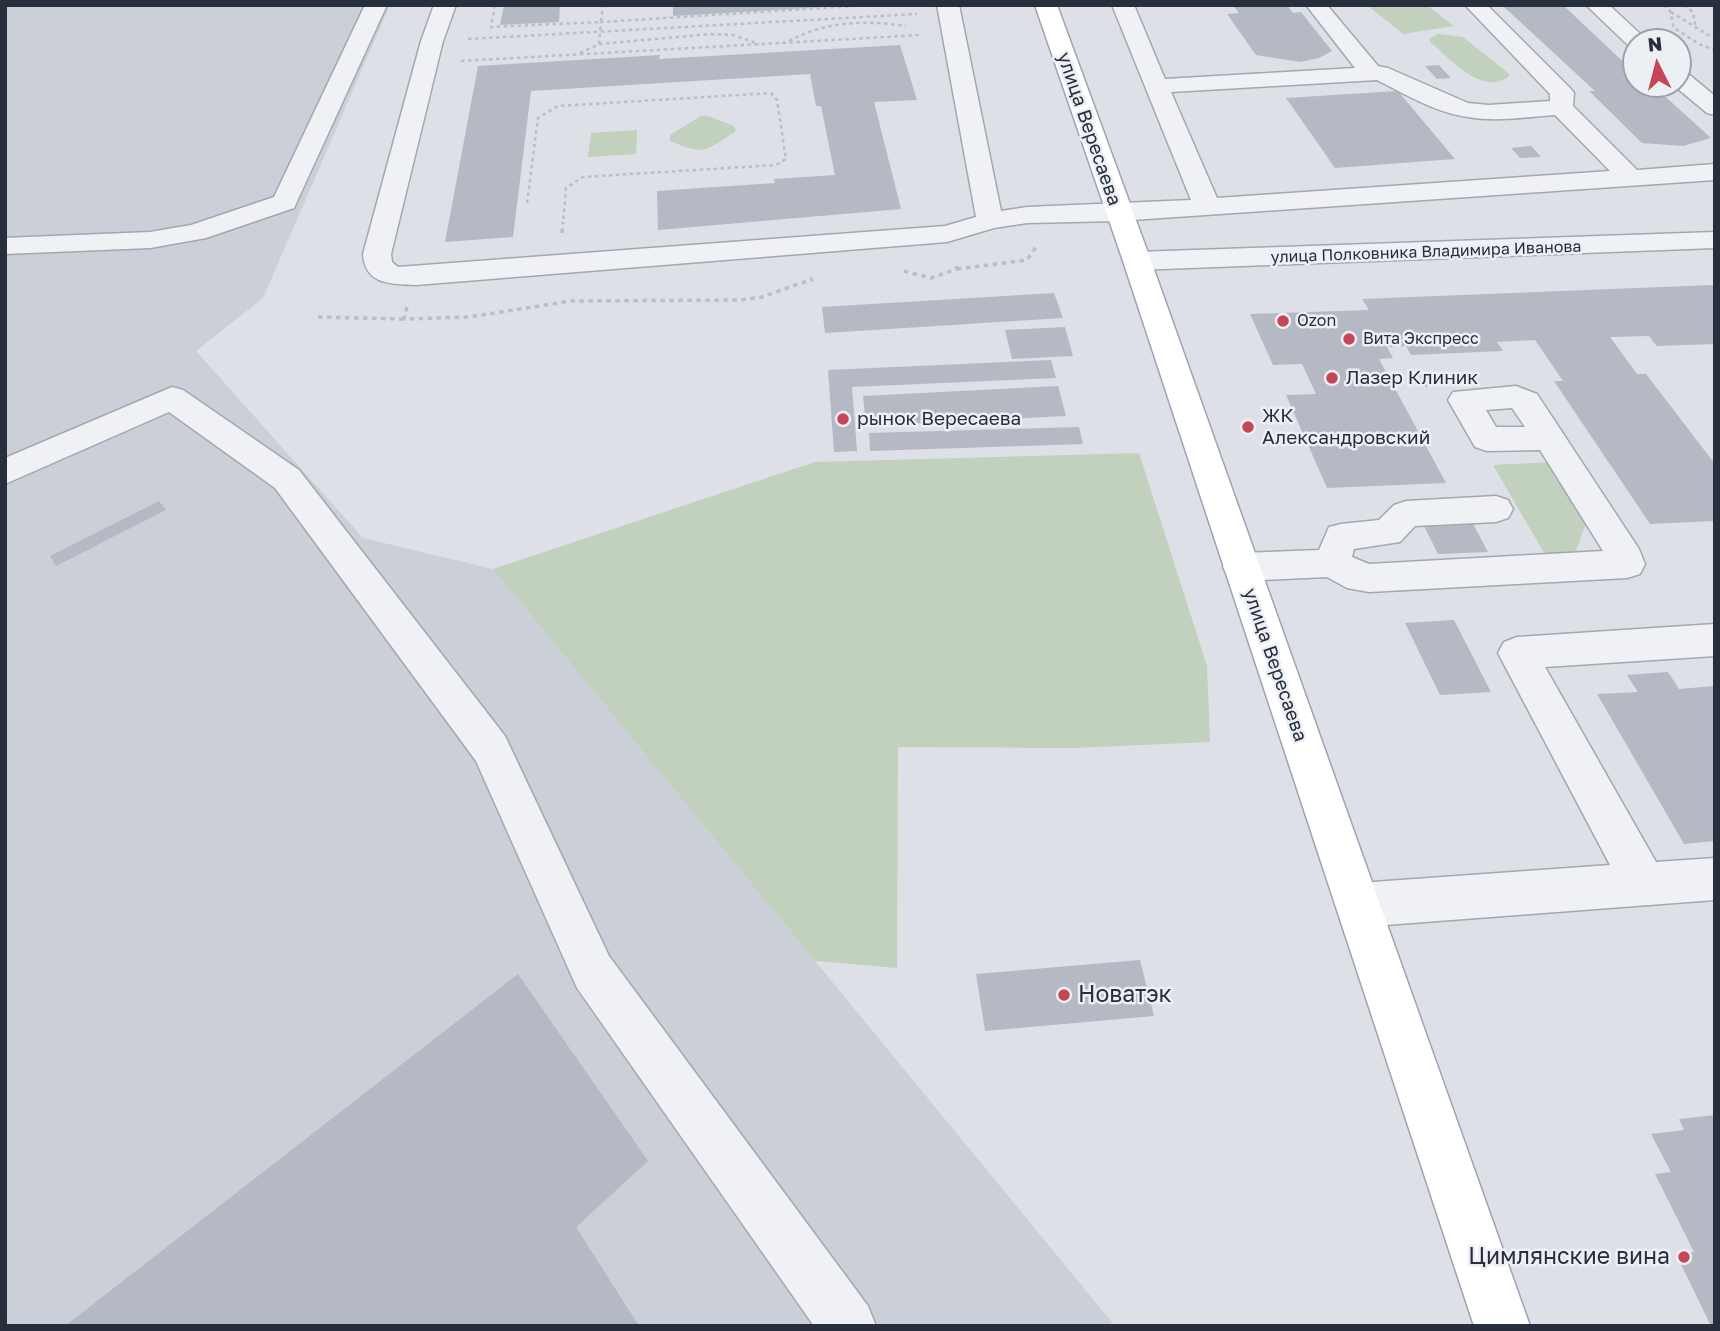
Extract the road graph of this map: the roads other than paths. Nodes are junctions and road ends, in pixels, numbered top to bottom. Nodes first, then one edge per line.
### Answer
1 (376, 5) edge
2 (445, 5) edge
3 (1046, 5) edge
4 (1123, 5) edge
5 (1316, 5) edge
6 (1475, 5) edge
7 (1596, 5) edge
8 (950, 17) edge
9 (1622, 28) edge
10 (1371, 73) junction
11 (1157, 86) junction
12 (1692, 88) edge
13 (1561, 107) junction
14 (1715, 108) edge
15 (1715, 172) edge
16 (1631, 178) junction
17 (1207, 207) junction
18 (1118, 213) junction
19 (990, 221) junction
20 (1715, 240) edge
21 (5, 246) edge
22 (1137, 261) junction
23 (1549, 438) dead end
24 (5, 472) edge
25 (1496, 509) dead end
26 (1332, 563) junction
27 (1241, 567) junction
28 (1715, 640) edge
29 (1715, 879) edge
30 (1643, 884) junction
31 (1359, 905) junction
32 (848, 1326) edge
33 (1502, 1326) edge

1 - 21 lane
2 - 19 lane
3 - 18 main road, улица Вересаева
4 - 11 lane
5 - 10 lane
6 - 13 lane
7 - 9 lane
8 - 19 lane
10 - 11 lane
10 - 13 lane
11 - 17 lane
12 - 14 lane
13 - 16 lane
15 - 16 lane
16 - 17 lane
17 - 18 lane
18 - 19 lane
18 - 22 main road, улица Вересаева
20 - 22 lane, улица Полковника Владимира Иванова
22 - 27 main road, улица Вересаева
23 - 26 lane
24 - 32 lane
25 - 26 lane
26 - 27 lane
27 - 31 main road, улица Вересаева
28 - 30 lane
29 - 30 lane
30 - 31 lane
31 - 33 main road, улица Вересаева

